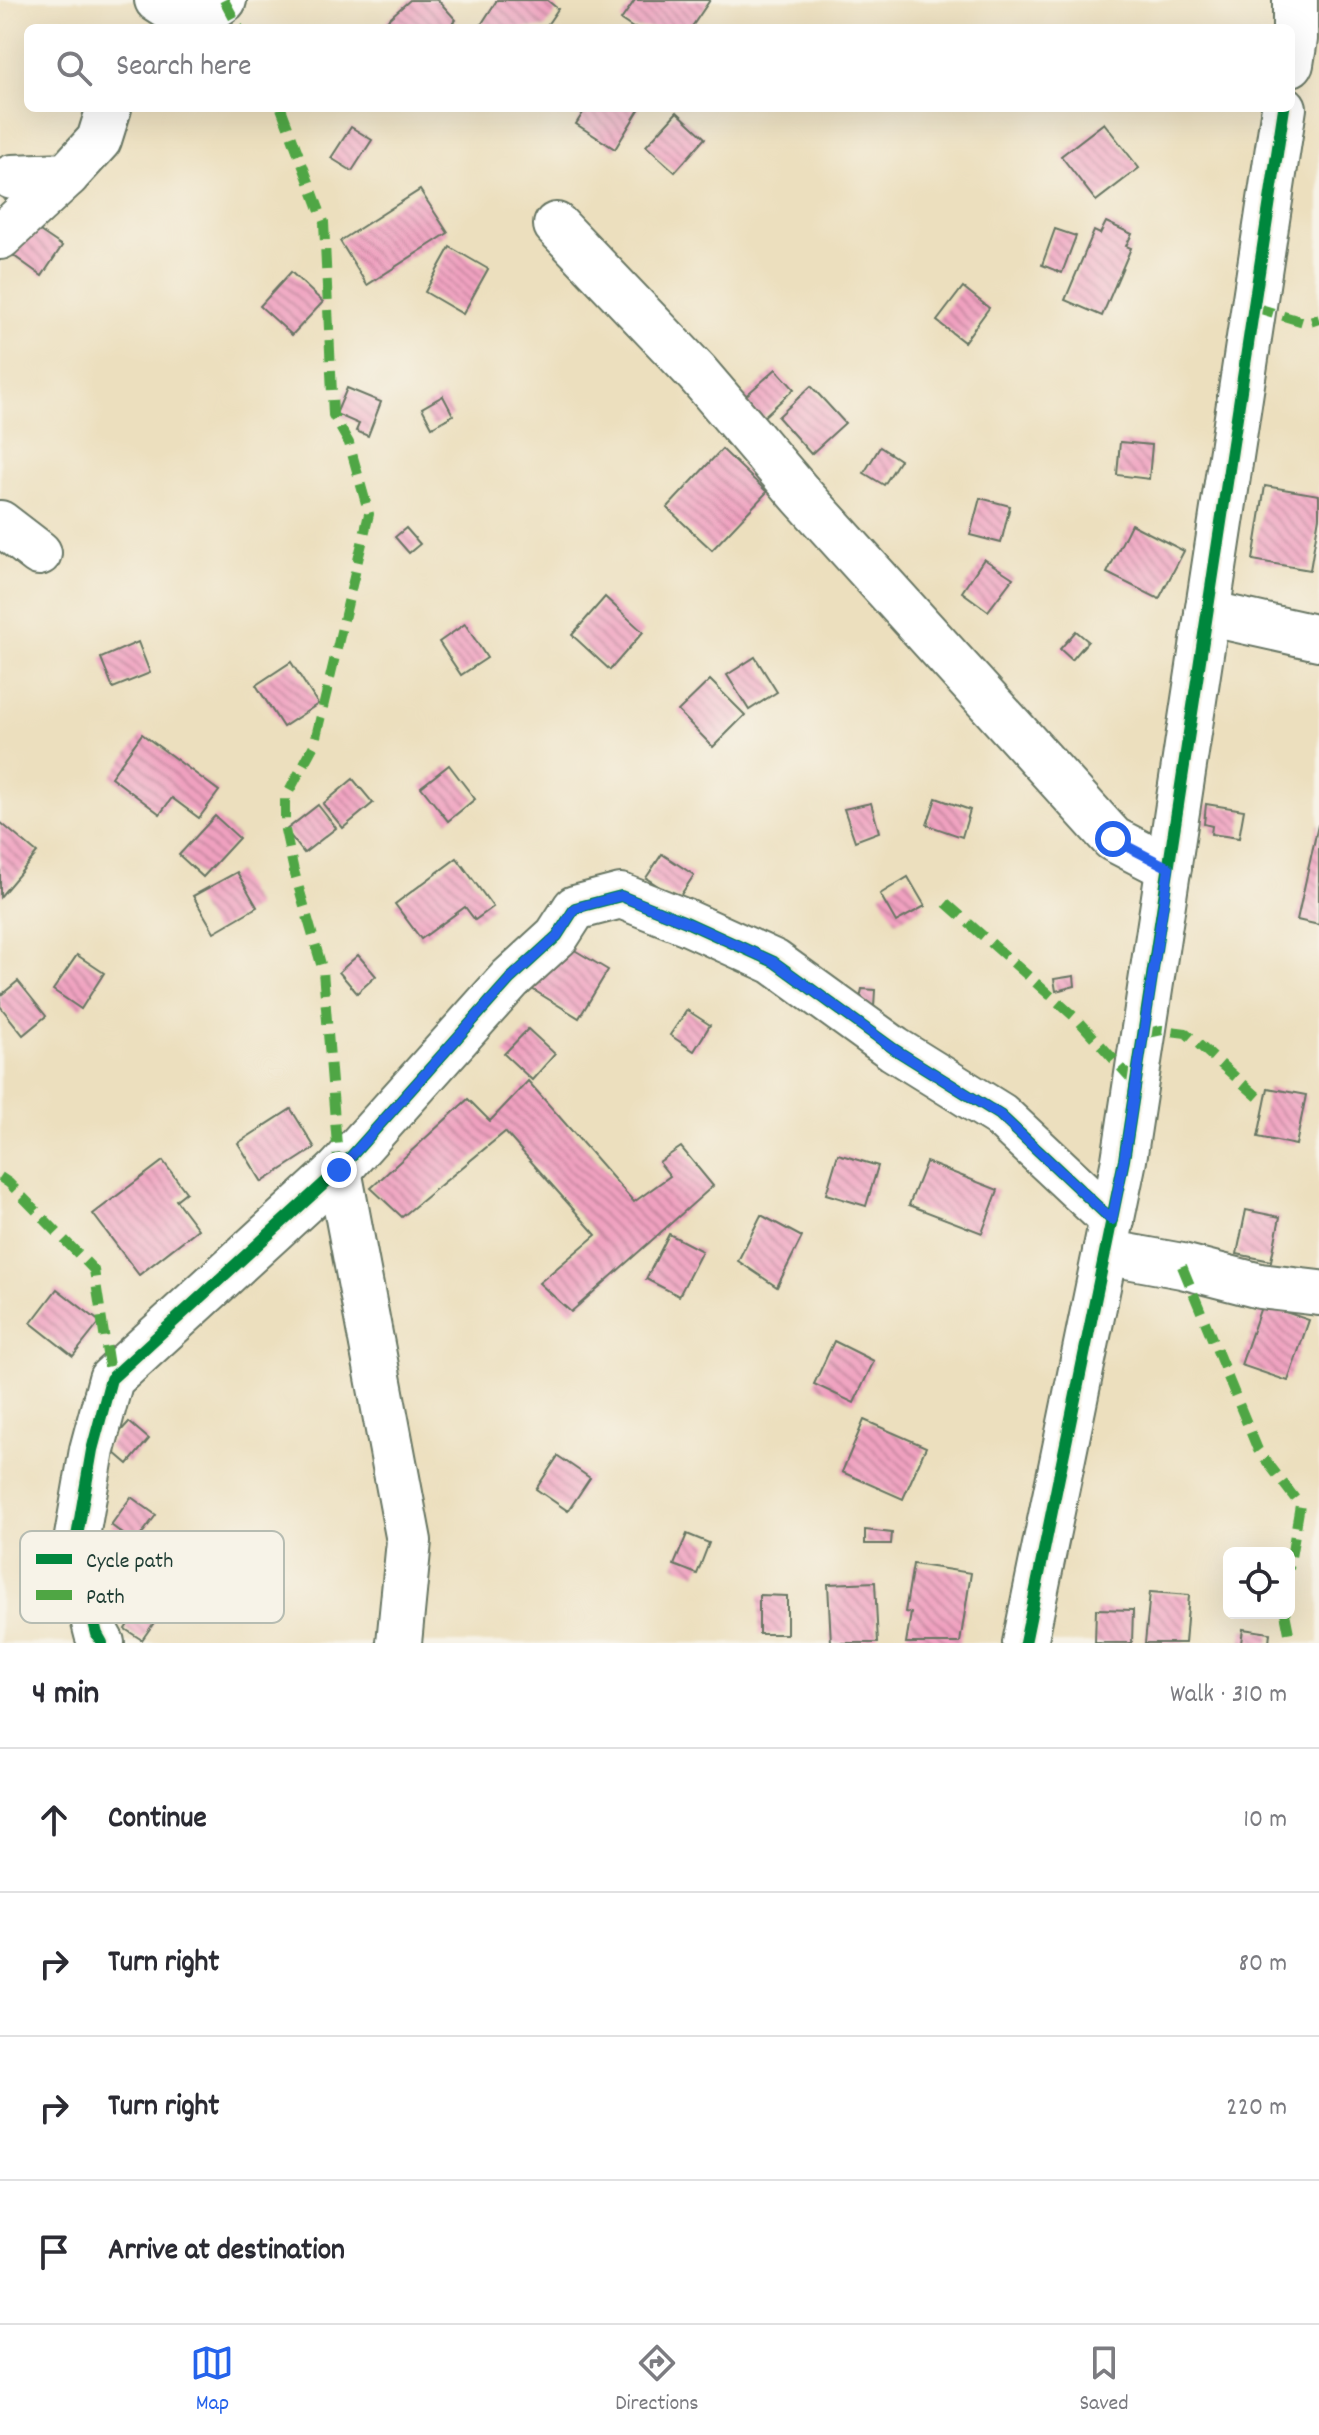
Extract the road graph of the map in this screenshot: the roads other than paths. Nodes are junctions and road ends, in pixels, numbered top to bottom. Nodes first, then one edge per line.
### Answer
1 (108, 112) edge
2 (1283, 112) edge
3 (67, 175) junction
4 (12, 177) dead end
5 (556, 225) dead end
6 (0, 237) edge
7 (0, 523) edge
8 (39, 553) dead end
9 (1207, 613) junction
10 (1319, 638) edge
11 (1169, 868) junction
12 (339, 1170) junction
13 (1108, 1236) junction
14 (1319, 1293) edge
15 (78, 1531) edge
16 (94, 1623) edge
17 (102, 1643) edge
18 (399, 1643) edge
19 (1025, 1643) edge

1 - 3 street
2 - 9 street
3 - 4 street
3 - 6 street
5 - 11 street
7 - 8 street
9 - 10 street
9 - 11 street
11 - 13 street
12 - 13 street
12 - 15 street
12 - 18 street
13 - 14 street
13 - 19 street
16 - 17 street

